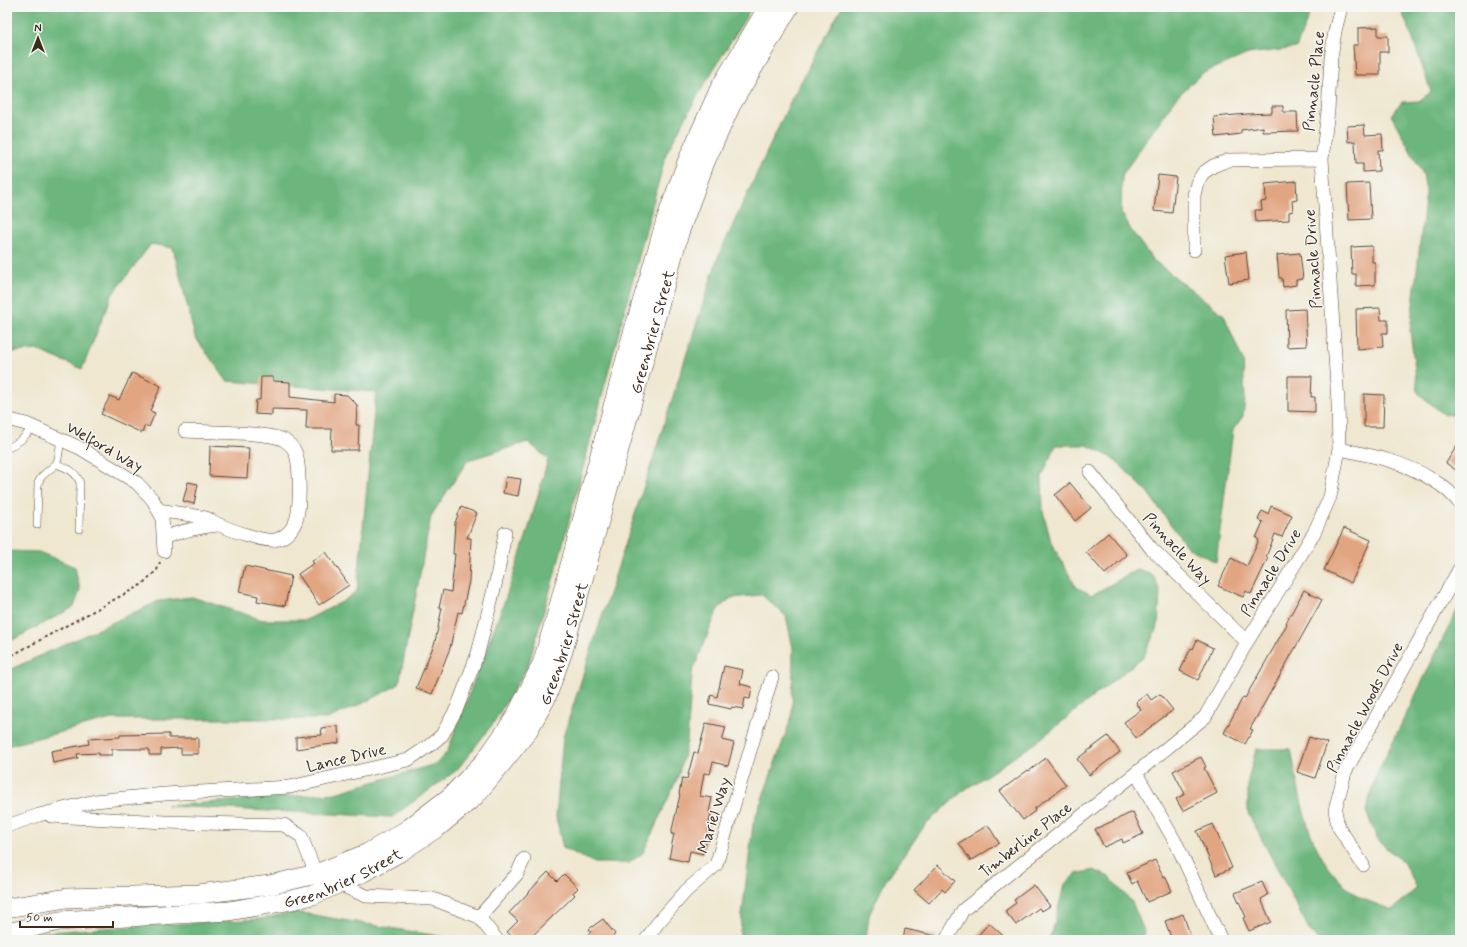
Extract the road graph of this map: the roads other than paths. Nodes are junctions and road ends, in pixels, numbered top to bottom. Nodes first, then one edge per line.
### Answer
1 (768, 7) edge
2 (789, 7) edge
3 (1341, 7) edge
4 (1322, 159) junction
5 (671, 233) junction
6 (1194, 250) dead end
7 (7, 419) edge
8 (34, 427) junction
9 (185, 430) dead end
10 (61, 439) junction
11 (7, 449) edge
12 (1339, 449) junction
13 (56, 464) junction
14 (1090, 472) dead end
15 (1460, 504) edge
16 (158, 510) junction
17 (37, 525) dead end
18 (220, 525) junction
19 (79, 529) dead end
20 (505, 533) dead end
21 (1460, 568) edge
22 (1247, 642) junction
23 (772, 677) dead end
24 (1136, 774) junction
25 (39, 815) junction
26 (7, 826) edge
27 (524, 859) dead end
28 (1363, 865) dead end
29 (316, 874) junction
30 (338, 884) junction
31 (7, 908) edge
32 (479, 916) junction
33 (7, 934) edge
34 (496, 940) edge
35 (646, 940) edge
36 (946, 940) edge
37 (1221, 940) edge

1 - 5 main road, Greenbrier Street
2 - 5 main road, Greenbrier Street
3 - 4 street, Pinnacle Place
4 - 6 street
4 - 12 street, Pinnacle Drive
5 - 29 main road, Greenbrier Street
5 - 30 main road, Greenbrier Street
7 - 8 street, Welford Way
8 - 10 street, Welford Way
8 - 11 lane
9 - 18 street
10 - 13 lane
10 - 16 street, Welford Way
12 - 15 street
12 - 22 street, Pinnacle Drive
13 - 17 lane
13 - 19 lane
14 - 22 street, Pinnacle Way
16 - 18 street
16 - 18 street, Welford Way
20 - 25 street, Lance Drive
21 - 28 street, Pinnacle Woods Drive
22 - 24 street, Pinnacle Drive
23 - 35 street, Mariel Way
24 - 36 street, Timberline Place
24 - 37 street
25 - 26 street, Lance Drive
25 - 29 street, Lance Drive
27 - 32 street
29 - 30 street
29 - 31 main road, Greenbrier Street
30 - 32 street
30 - 33 main road, Greenbrier Street
32 - 34 street

